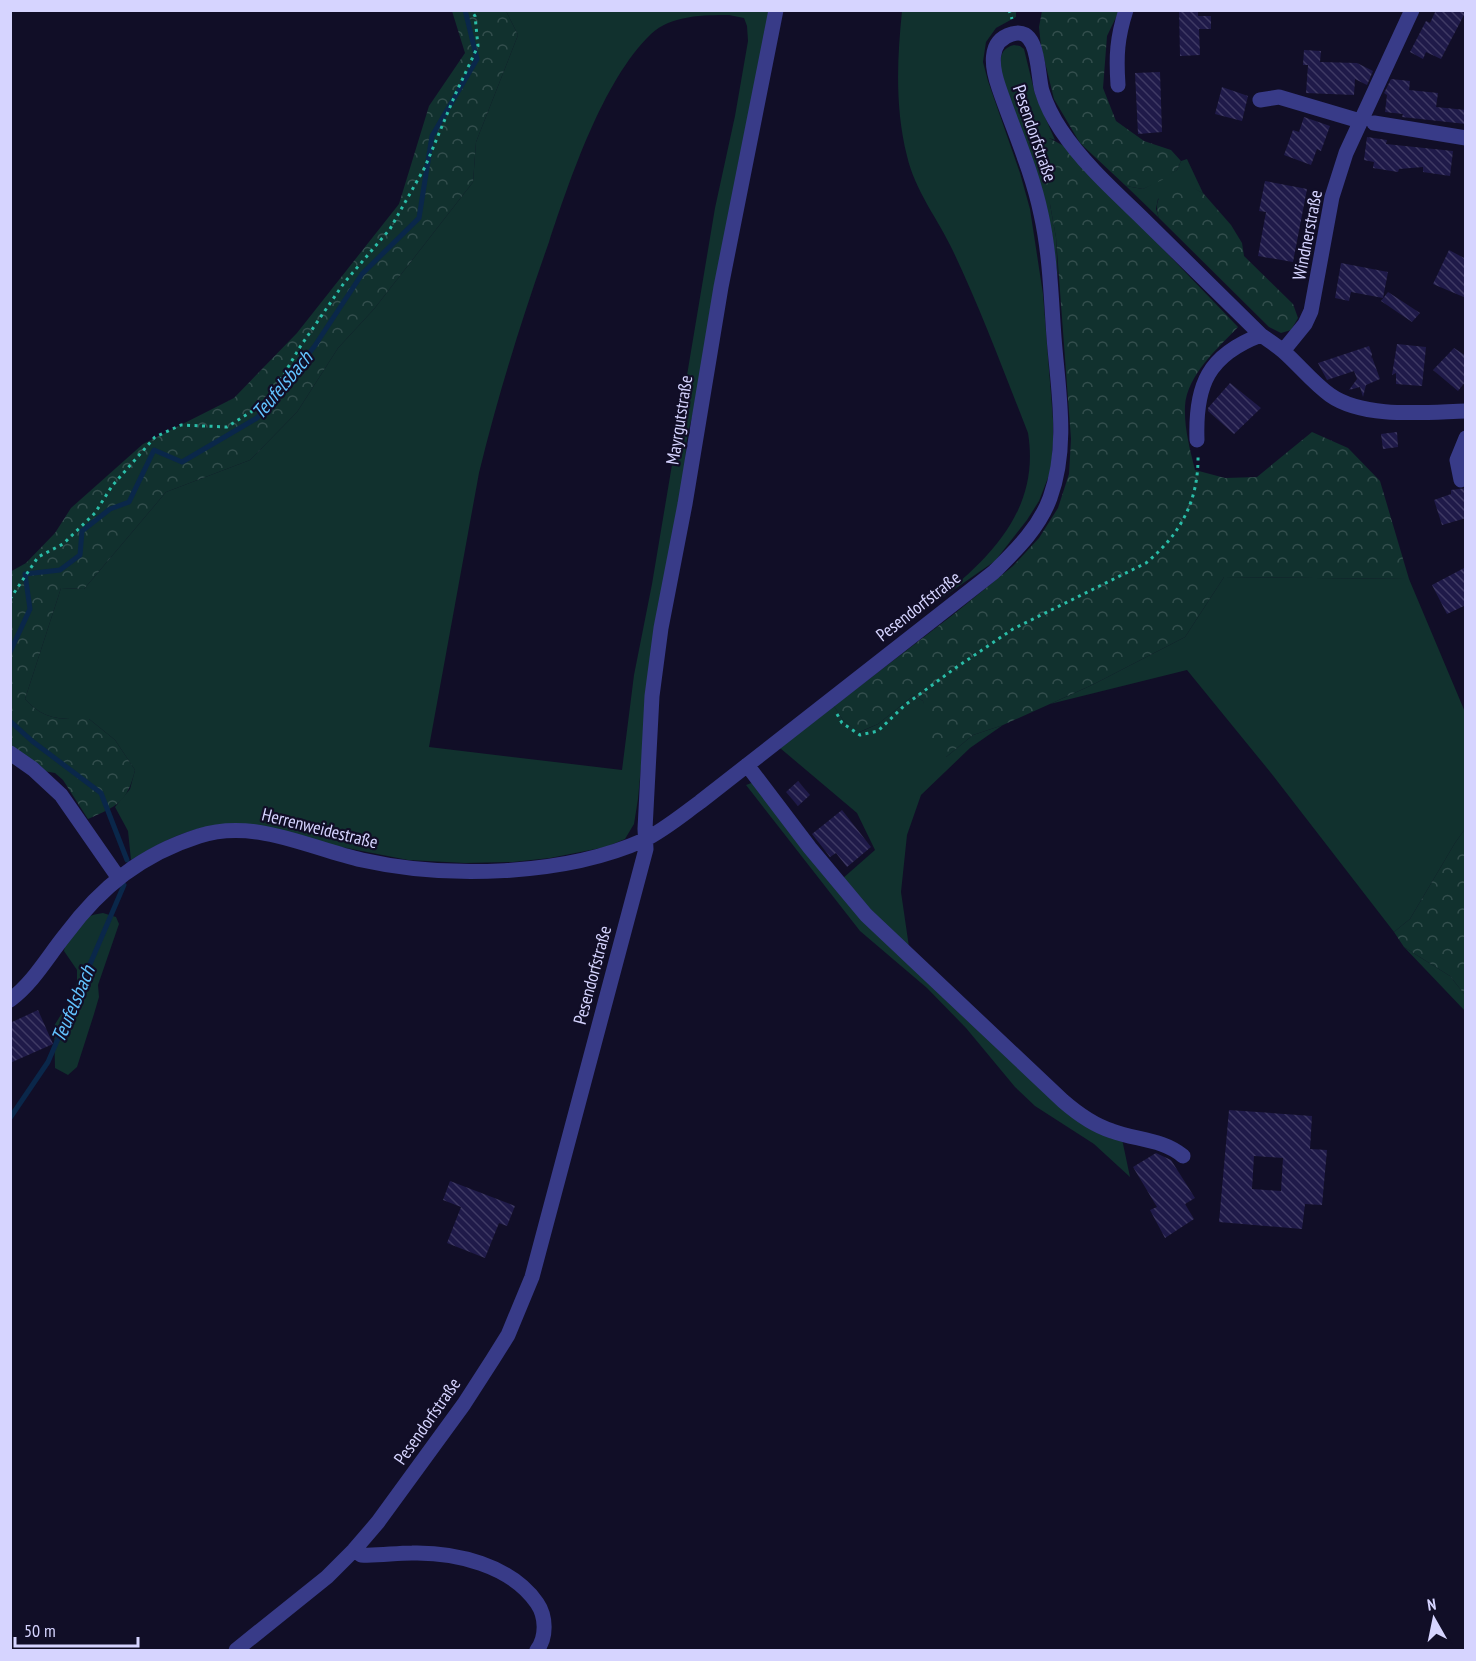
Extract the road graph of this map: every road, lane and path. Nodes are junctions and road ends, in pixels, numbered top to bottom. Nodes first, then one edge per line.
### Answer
1 (471, 10) edge
2 (776, 10) edge
3 (1126, 10) edge
4 (1412, 10) edge
5 (1118, 85) dead end
6 (1260, 100) dead end
7 (1367, 122) junction
8 (1466, 138) edge
9 (1261, 335) junction
10 (1283, 351) junction
11 (1466, 411) edge
12 (1466, 438) edge
13 (1197, 440) joint
14 (1461, 480) dead end
15 (10, 599) edge
16 (828, 702) junction
17 (10, 753) edge
18 (747, 765) junction
19 (646, 839) junction
20 (118, 877) junction
21 (10, 1000) edge
22 (1183, 1156) dead end
23 (354, 1550) junction
24 (236, 1650) edge
25 (537, 1650) edge

1 - 15 path
2 - 19 street, Mayrgutstraße
3 - 5 street
4 - 7 street, Windnerstraße
6 - 7 street
7 - 8 street
7 - 10 street, Windnerstraße
9 - 10 street, Pesendorfstraße
9 - 13 street
9 - 16 street, Pesendorfstraße
10 - 11 street, Pesendorfstraße
12 - 14 street
13 - 16 path
16 - 18 street, Pesendorfstraße
17 - 20 street
18 - 19 street, Pesendorfstraße
18 - 22 street
19 - 20 street, Herrenweidestraße
19 - 23 street, Pesendorfstraße
20 - 21 street, Herrenweidestraße
23 - 24 street, Pesendorfstraße
23 - 25 street

